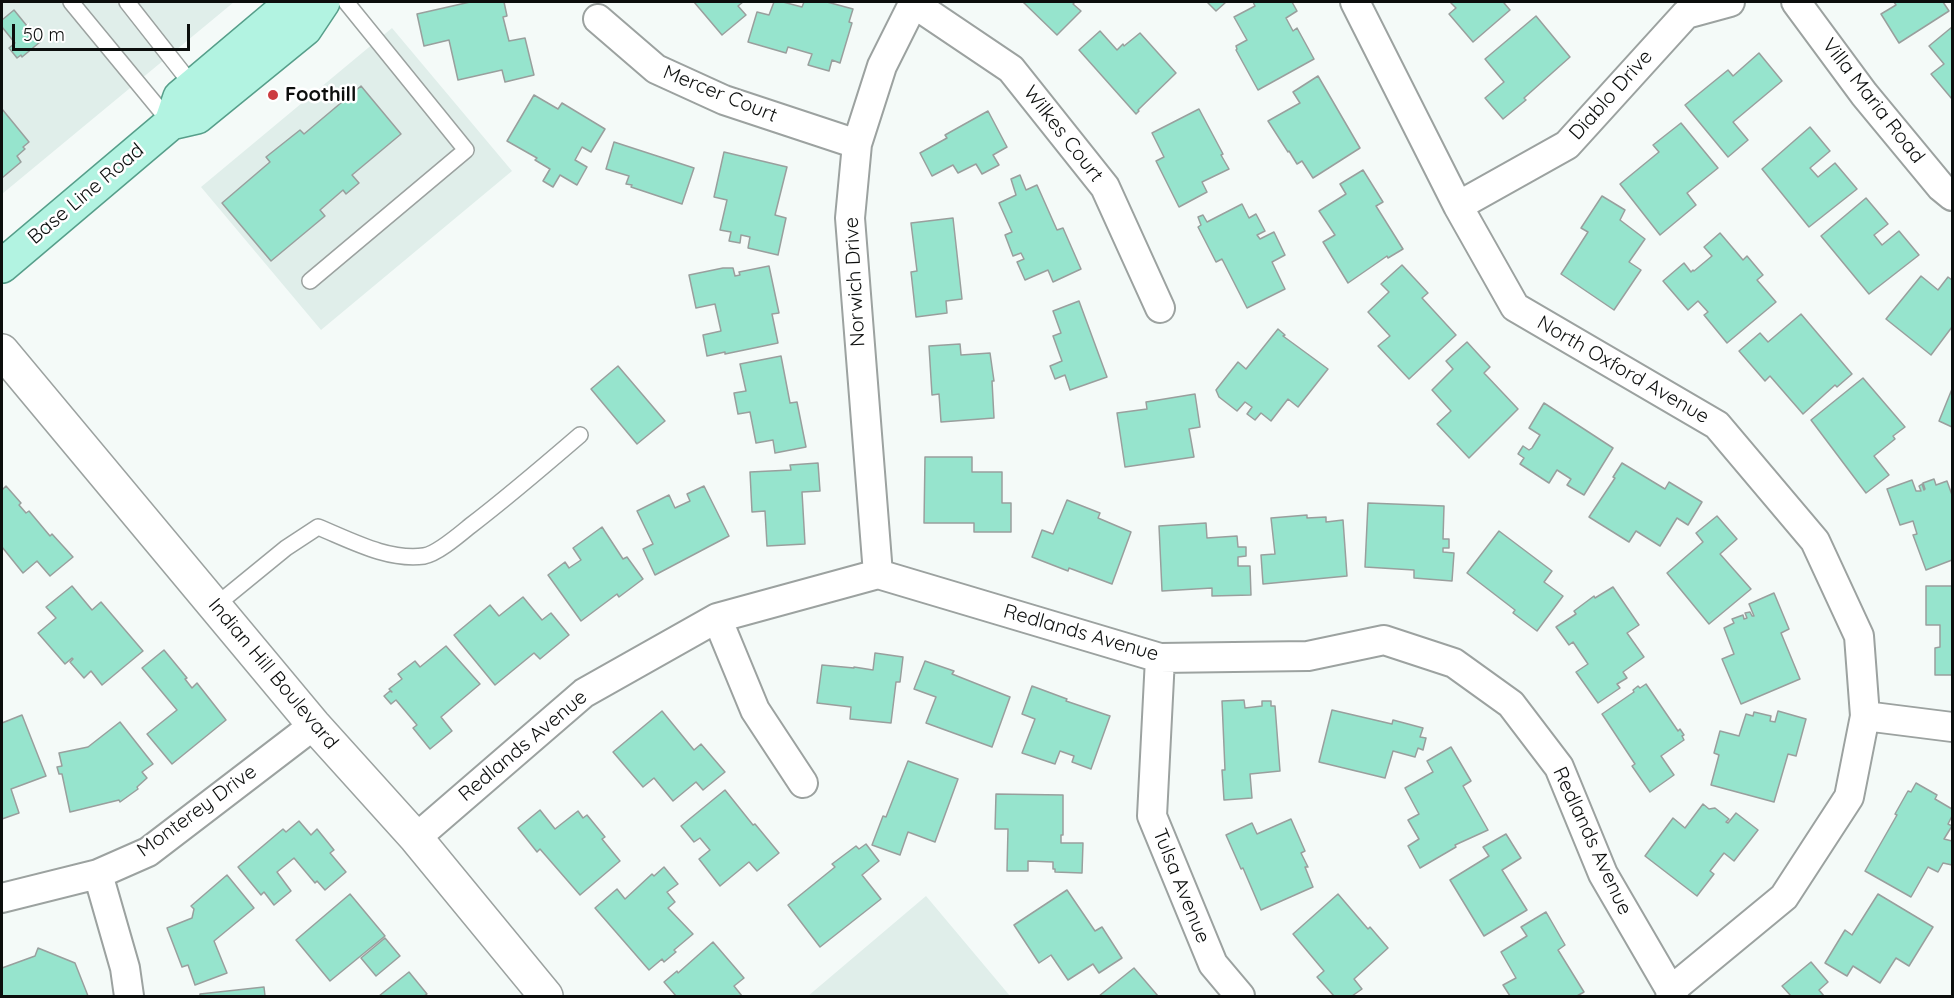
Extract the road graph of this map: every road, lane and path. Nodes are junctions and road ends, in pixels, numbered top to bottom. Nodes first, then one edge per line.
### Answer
1 (71, 2) edge
2 (127, 2) edge
3 (298, 2) edge
4 (323, 2) edge
5 (346, 2) edge
6 (914, 2) edge
7 (1355, 2) edge
8 (1730, 2) edge
9 (1796, 2) edge
10 (598, 19) dead end
11 (193, 86) junction
12 (171, 123) junction
13 (857, 144) junction
14 (1953, 196) edge
15 (1458, 206) junction
16 (2, 266) edge
17 (310, 281) dead end
18 (1160, 308) dead end
19 (2, 351) edge
20 (580, 435) dead end
21 (878, 574) junction
22 (215, 606) junction
23 (717, 618) junction
24 (1160, 658) junction
25 (1865, 716) junction
26 (314, 725) junction
27 (1953, 728) edge
28 (803, 783) dead end
29 (416, 838) junction
30 (99, 873) junction
31 (2, 898) edge
32 (1672, 994) edge
33 (129, 996) edge
34 (546, 996) edge
35 (1240, 996) edge

1 - 12 lane
2 - 11 lane
3 - 11 main road, Base Line Road
4 - 12 main road, Base Line Road
5 - 17 lane
6 - 13 street, Norwich Drive
6 - 18 street, Wilkes Court
7 - 15 street, North Oxford Avenue
8 - 15 street, Diablo Drive
9 - 14 street, Villa Maria Road
10 - 13 street, Mercer Court
11 - 12 main road, Base Line Road
12 - 16 main road, Base Line Road
13 - 21 street, Norwich Drive
15 - 25 street, North Oxford Avenue
19 - 22 street, Indian Hill Boulevard
20 - 22 lane
21 - 23 street, Redlands Avenue
21 - 24 street, Redlands Avenue
22 - 26 street, Indian Hill Boulevard
23 - 28 street
23 - 29 street, Redlands Avenue
24 - 32 street, Redlands Avenue
24 - 35 street, Tulsa Avenue
25 - 27 street
25 - 32 street, North Oxford Avenue
26 - 29 street, Indian Hill Boulevard
26 - 30 street, Monterey Drive
29 - 34 street, Indian Hill Boulevard
30 - 31 street, Monterey Drive
30 - 33 street

